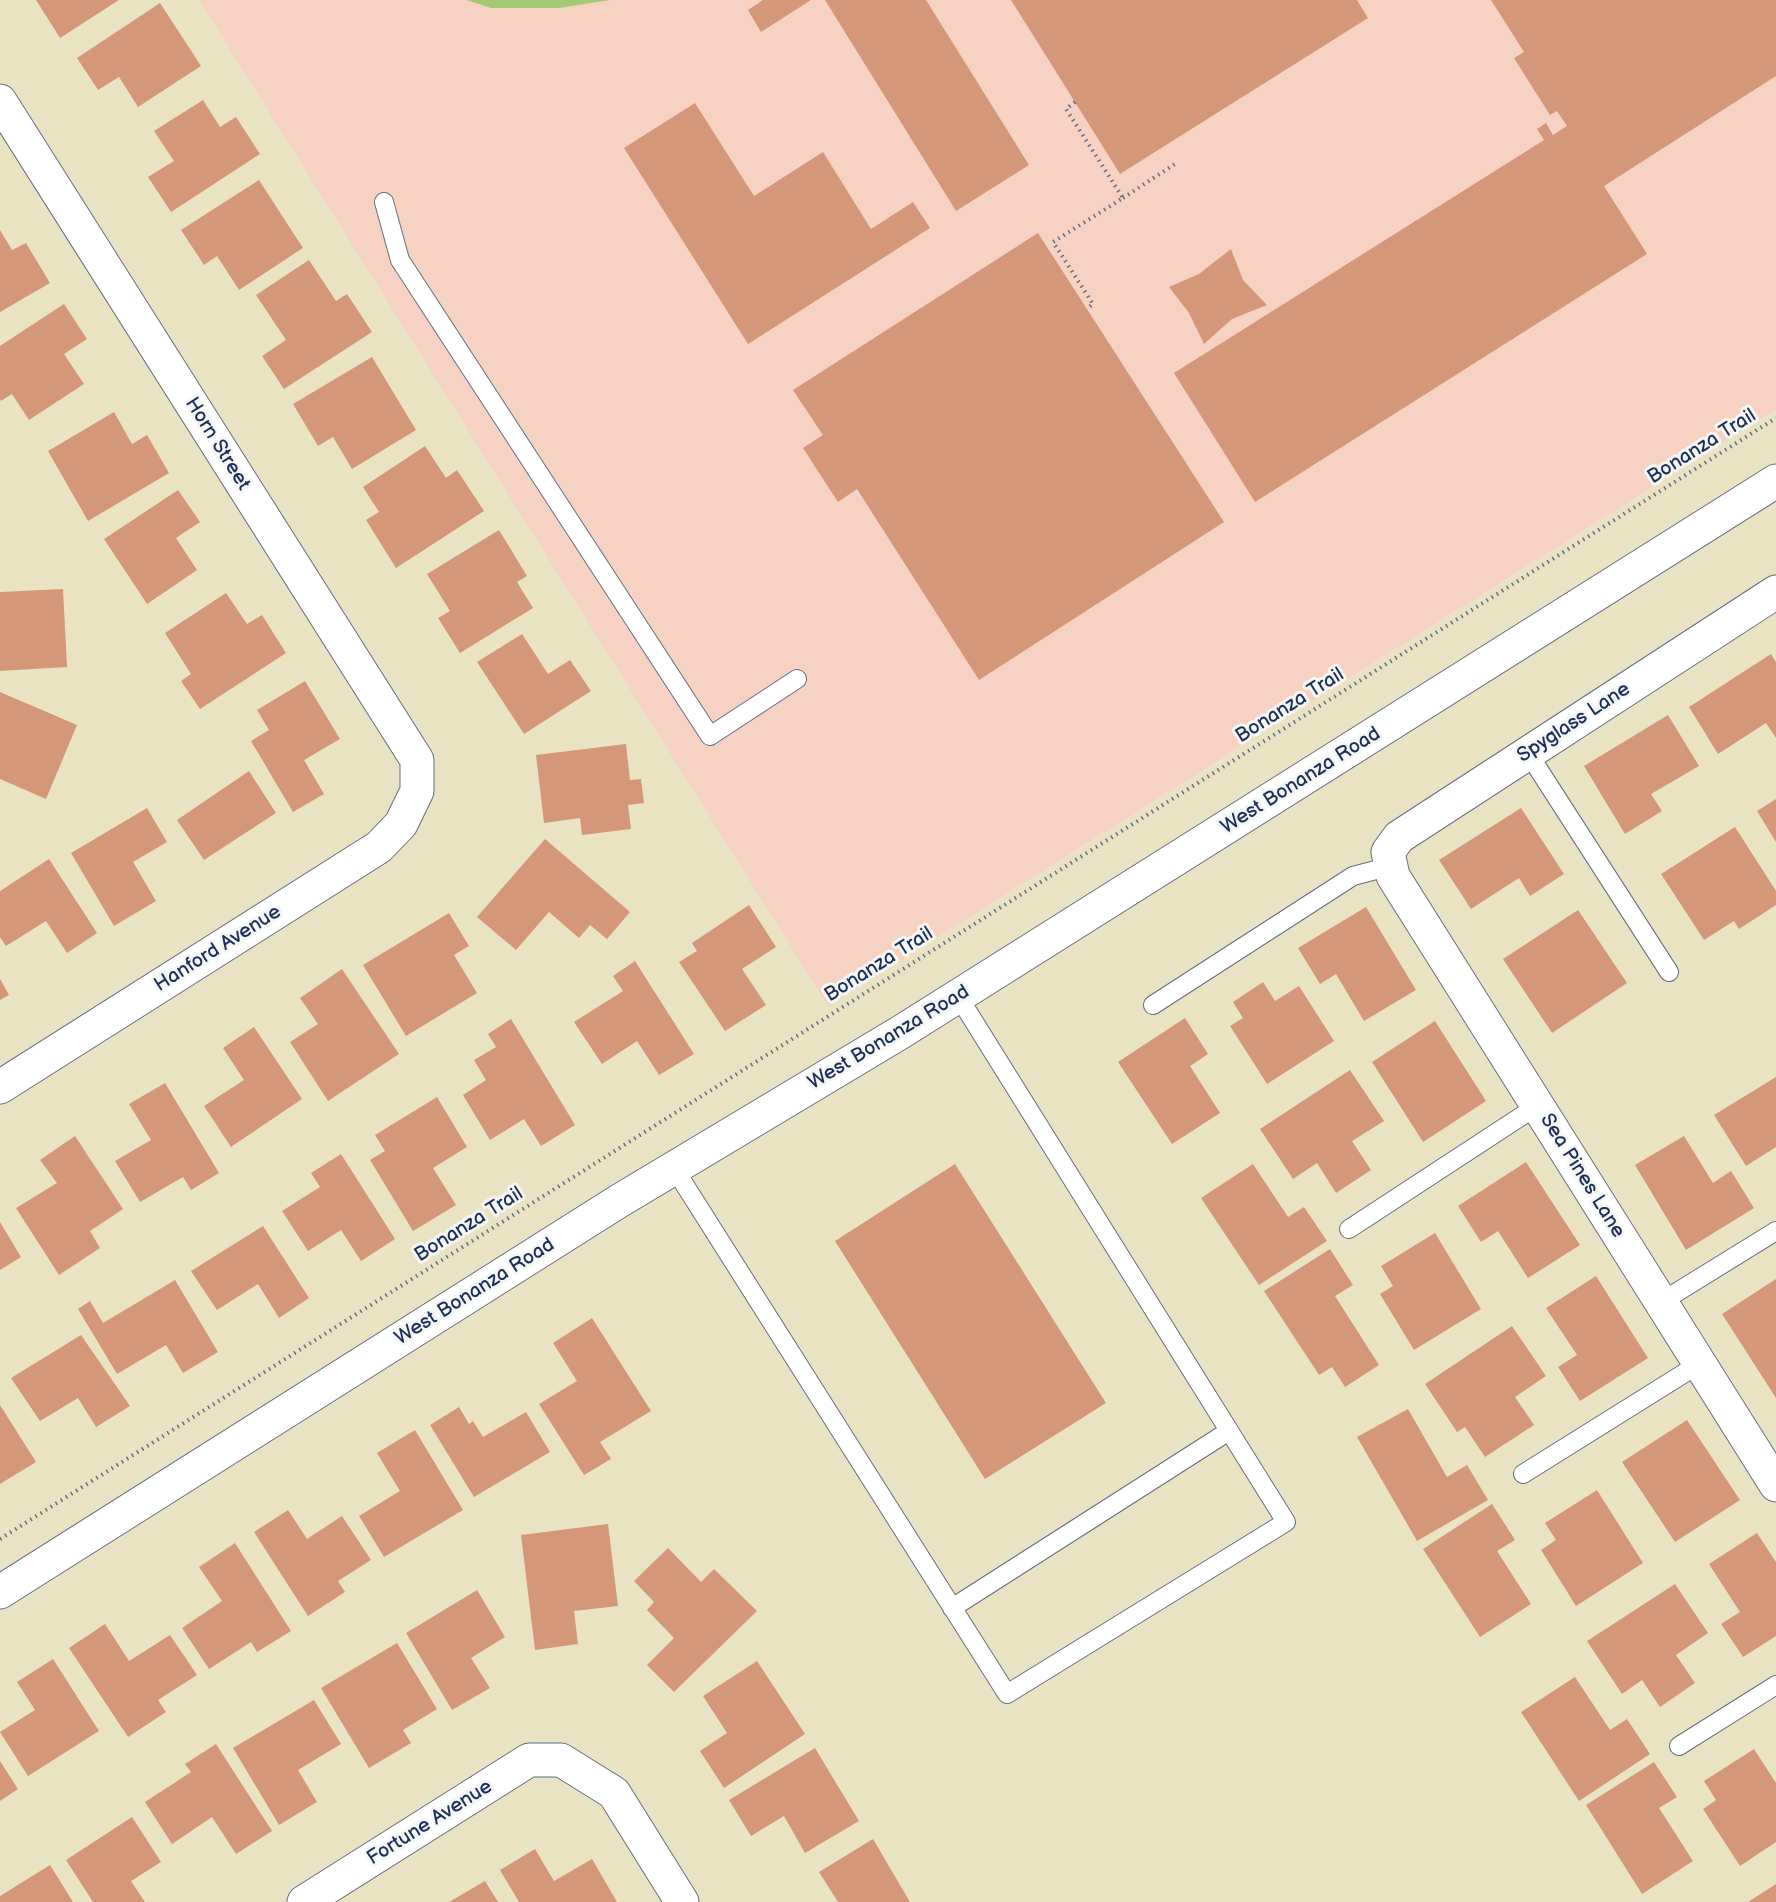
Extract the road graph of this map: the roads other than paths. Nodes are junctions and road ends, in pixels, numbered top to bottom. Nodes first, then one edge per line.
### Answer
1 (0, 101) edge
2 (384, 202) dead end
3 (1776, 481) edge
4 (1776, 592) edge
5 (797, 679) dead end
6 (1528, 753) junction
7 (417, 791) joint
8 (1390, 866) junction
9 (1669, 972) dead end
10 (958, 996) junction
11 (1154, 1005) dead end
12 (0, 1087) edge
13 (1537, 1106) junction
14 (674, 1168) junction
15 (1349, 1229) dead end
16 (1776, 1231) edge
17 (1661, 1302) junction
18 (1699, 1364) junction
19 (1229, 1431) junction
20 (1523, 1474) dead end
21 (1776, 1485) edge
22 (0, 1592) edge
23 (952, 1608) junction
24 (1776, 1684) edge
25 (1679, 1746) dead end
26 (304, 1902) edge
27 (682, 1902) edge

1 - 7 street, Horn Street
2 - 5 lane
3 - 10 street, West Bonanza Road
4 - 6 street, Spyglass Lane
6 - 8 street, Spyglass Lane
6 - 9 lane
7 - 12 street, Hanford Avenue
8 - 11 lane
8 - 13 street, Sea Pines Lane
10 - 14 street, West Bonanza Road
10 - 19 lane
13 - 15 lane
13 - 17 street, Sea Pines Lane
14 - 22 street, West Bonanza Road
14 - 23 lane
16 - 17 lane
17 - 18 street, Sea Pines Lane
18 - 20 lane
18 - 21 street, Sea Pines Lane
19 - 23 lane
19 - 23 lane
24 - 25 lane
26 - 27 street, Fortune Avenue

